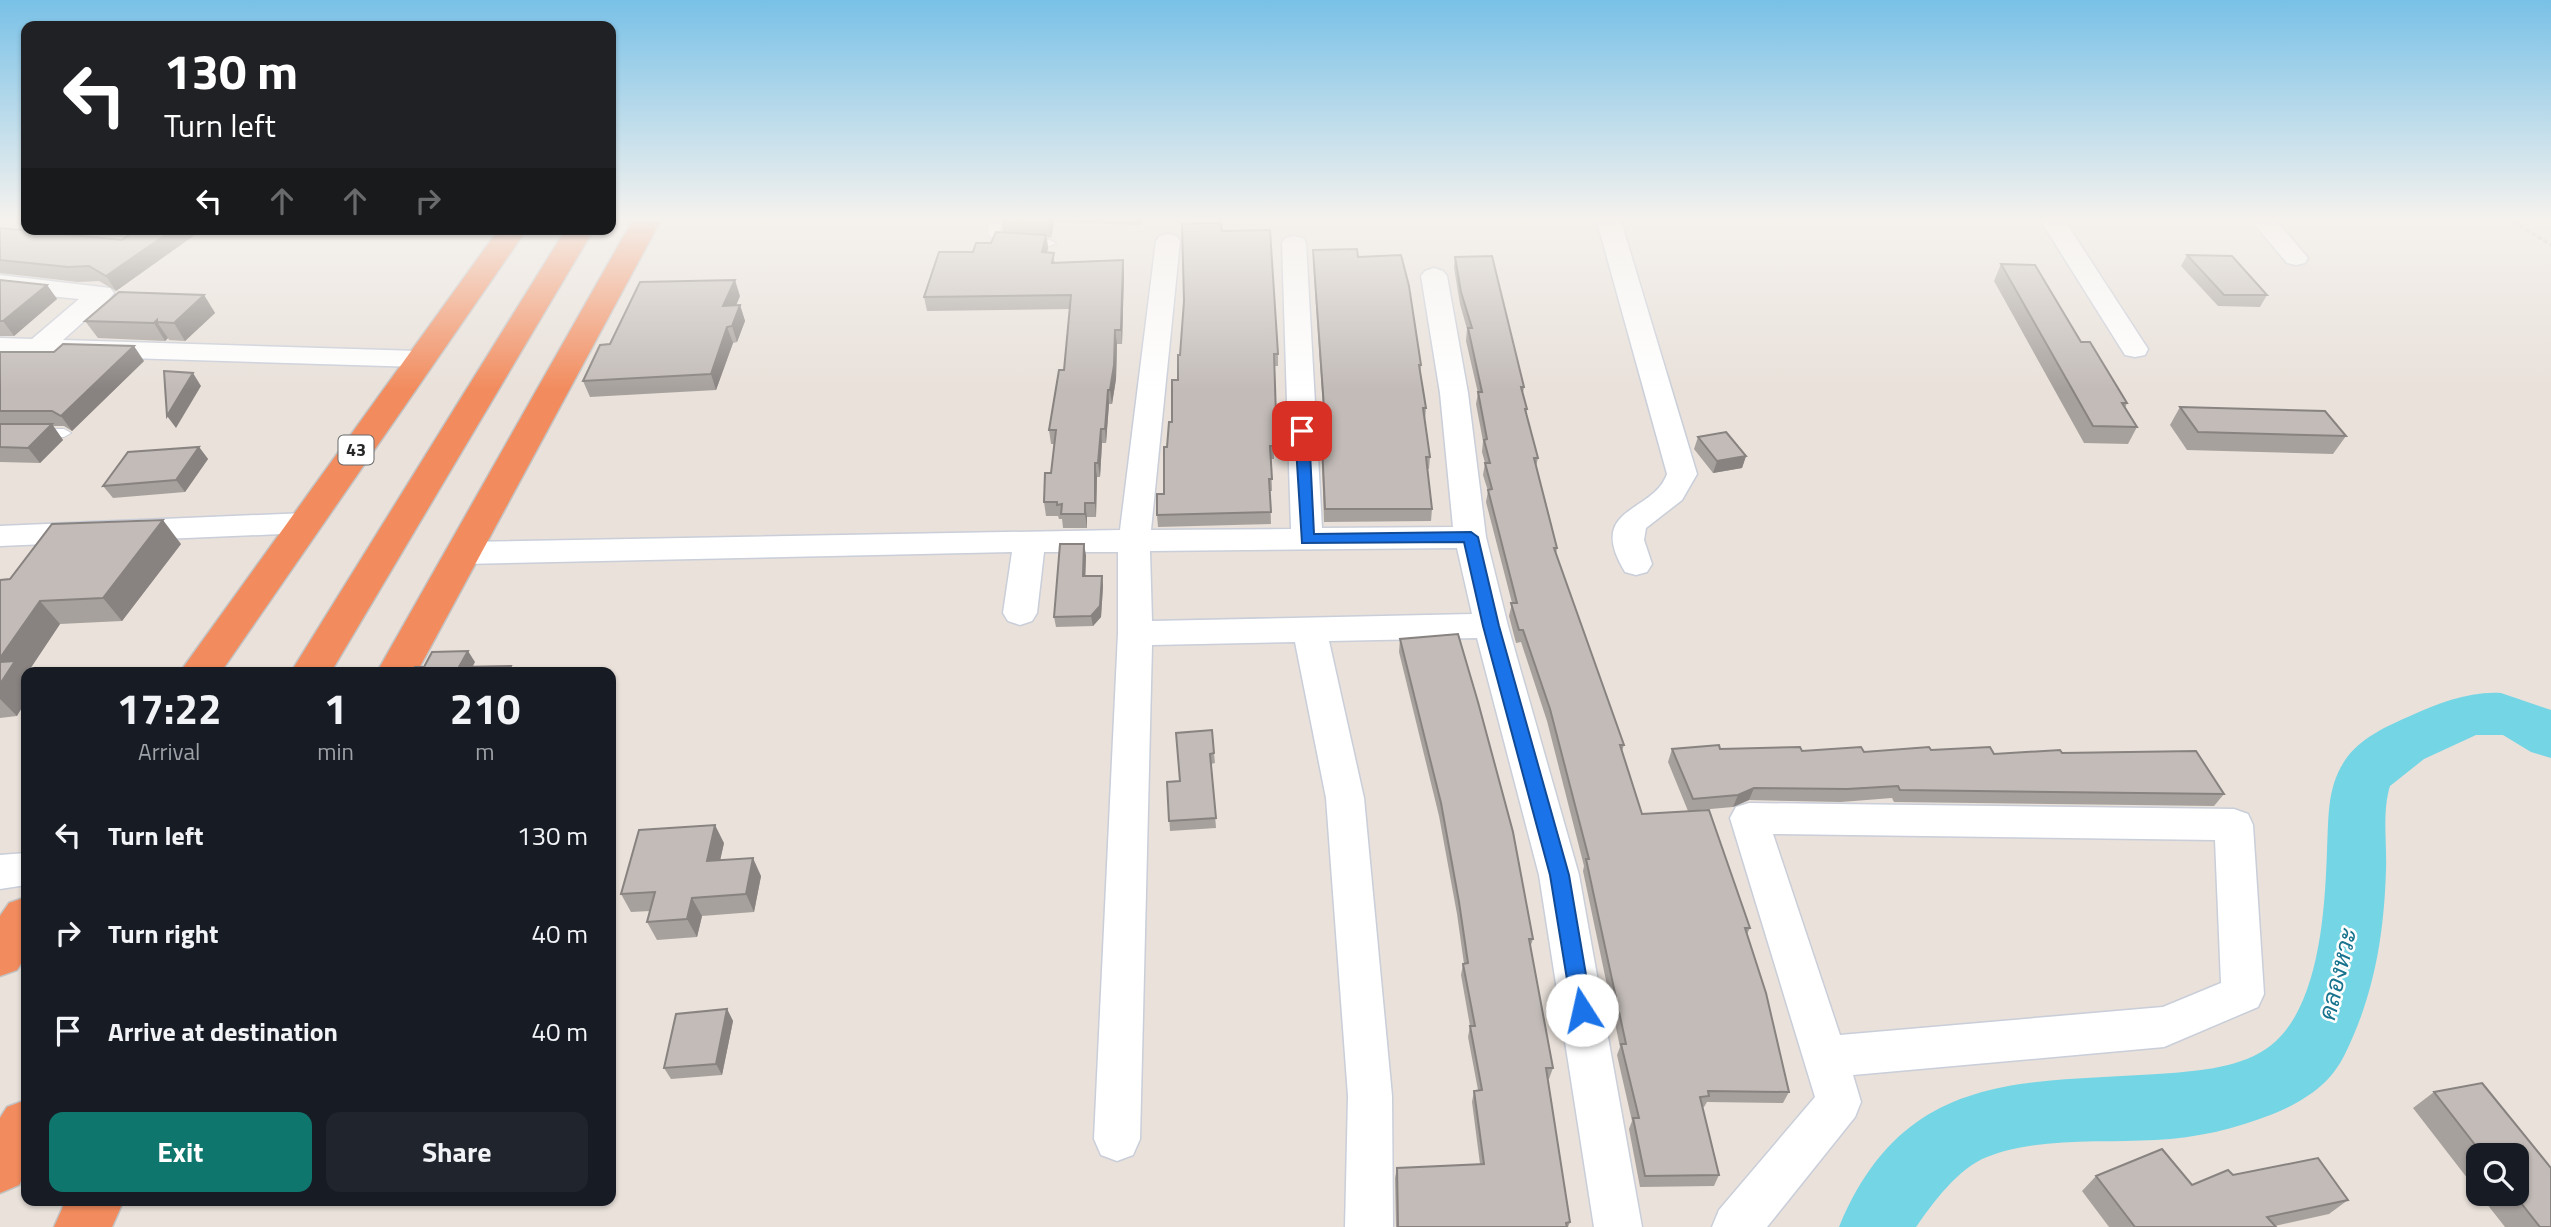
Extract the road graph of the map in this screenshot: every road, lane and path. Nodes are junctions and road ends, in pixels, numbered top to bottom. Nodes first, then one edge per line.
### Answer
1 (480, 275) edge
2 (552, 275) edge
3 (616, 275) edge
4 (1164, 275) edge
5 (1295, 275) edge
6 (1434, 275) dead end
7 (1625, 275) edge
8 (2088, 275) edge
9 (0, 283) edge
10 (0, 346) edge
11 (40, 347) junction
12 (2135, 349) dead end
13 (419, 359) junction
14 (0, 432) edge
15 (64, 433) edge
16 (305, 523) junction
17 (0, 536) edge
18 (1471, 537) junction
19 (1307, 539) junction
20 (1029, 541) junction
21 (1134, 541) junction
22 (463, 553) junction
23 (1636, 564) dead end
24 (1020, 613) dead end
25 (1491, 626) junction
26 (1309, 629) junction
27 (1135, 633) junction
28 (204, 667) edge
29 (314, 667) edge
30 (400, 667) edge
31 (21, 870) edge
32 (0, 872) edge
33 (21, 924) edge
34 (0, 955) edge
35 (1825, 1057) junction
36 (21, 1133) edge
37 (1117, 1139) dead end
38 (0, 1166) edge
39 (94, 1206) edge
40 (82, 1227) edge
41 (1368, 1227) edge
42 (1618, 1227) edge
43 (1735, 1227) edge

1 - 13 highway, 43
2 - 29 highway
3 - 22 highway
4 - 21 street
5 - 19 street
6 - 18 street
7 - 23 street
8 - 12 street
9 - 11 street
10 - 11 street
11 - 13 street
13 - 16 highway, 43
14 - 15 lane
16 - 17 street
16 - 28 highway, 43
18 - 19 street
18 - 25 street
19 - 21 street
20 - 21 street
20 - 22 street
20 - 24 street
21 - 27 street
22 - 30 highway
25 - 26 street
25 - 42 street
26 - 27 street
26 - 41 street
27 - 37 street
31 - 32 street
33 - 34 highway
35 - 35 street
35 - 43 street
36 - 38 highway
39 - 40 highway

